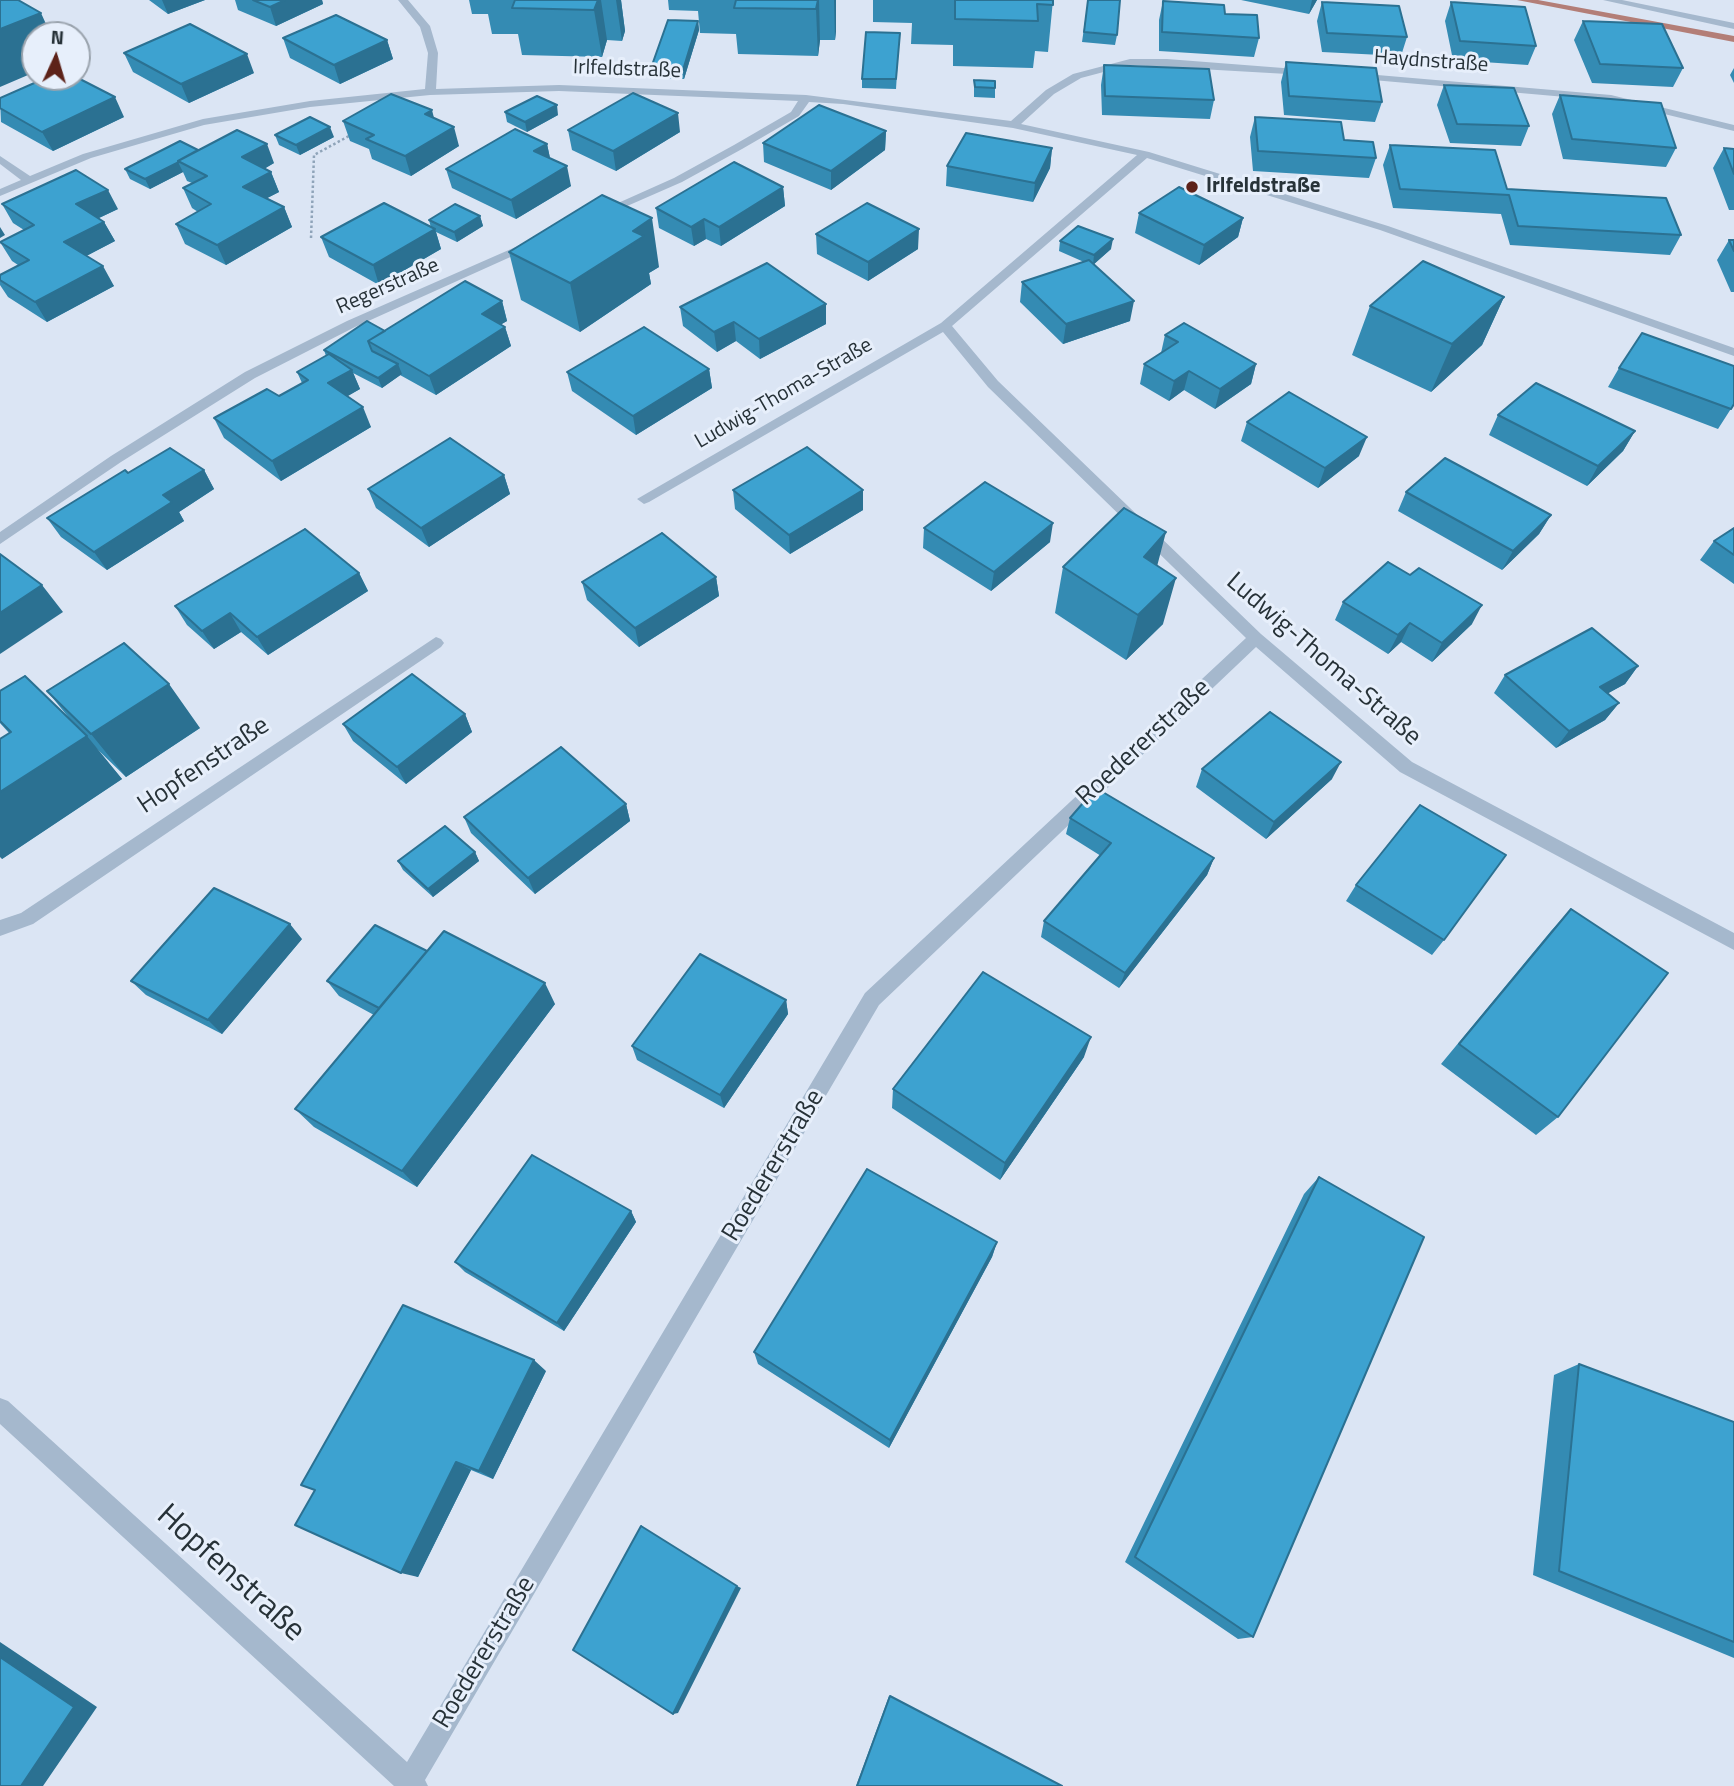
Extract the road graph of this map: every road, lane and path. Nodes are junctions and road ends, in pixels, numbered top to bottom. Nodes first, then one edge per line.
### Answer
1 (402, 0) edge
2 (1608, 0) edge
3 (1734, 26) edge
4 (1319, 73) edge
5 (1347, 75) edge
6 (430, 92) junction
7 (806, 98) junction
8 (310, 104) junction
9 (1013, 125) junction
10 (1734, 128) edge
11 (1145, 154) junction
12 (0, 159) edge
13 (27, 179) junction
14 (0, 193) edge
15 (589, 219) edge
16 (311, 238) dead end
17 (539, 241) edge
18 (945, 326) junction
19 (1734, 352) edge
20 (645, 499) dead end
21 (0, 538) edge
22 (1256, 638) junction
23 (436, 643) dead end
24 (0, 928) edge
25 (1734, 942) edge
26 (0, 1409) edge
27 (410, 1785) edge

1 - 6 street
2 - 3 street
4 - 9 street
5 - 10 street, Haydnstraße
6 - 7 street, Irlfeldstraße
6 - 8 street, Irlfeldstraße
7 - 9 street, Irlfeldstraße
7 - 15 street
8 - 13 street, Irlfeldstraße
8 - 16 path
9 - 11 street, Irlfeldstraße
11 - 18 street, Ludwig-Thoma-Straße
11 - 19 street, Irlfeldstraße
12 - 13 street
13 - 14 street, Irlfeldstraße
17 - 21 street, Regerstraße
18 - 20 street, Ludwig-Thoma-Straße
18 - 22 street, Ludwig-Thoma-Straße
22 - 25 street, Ludwig-Thoma-Straße
22 - 27 street, Roedererstraße
23 - 24 street, Hopfenstraße
26 - 27 street, Hopfenstraße

